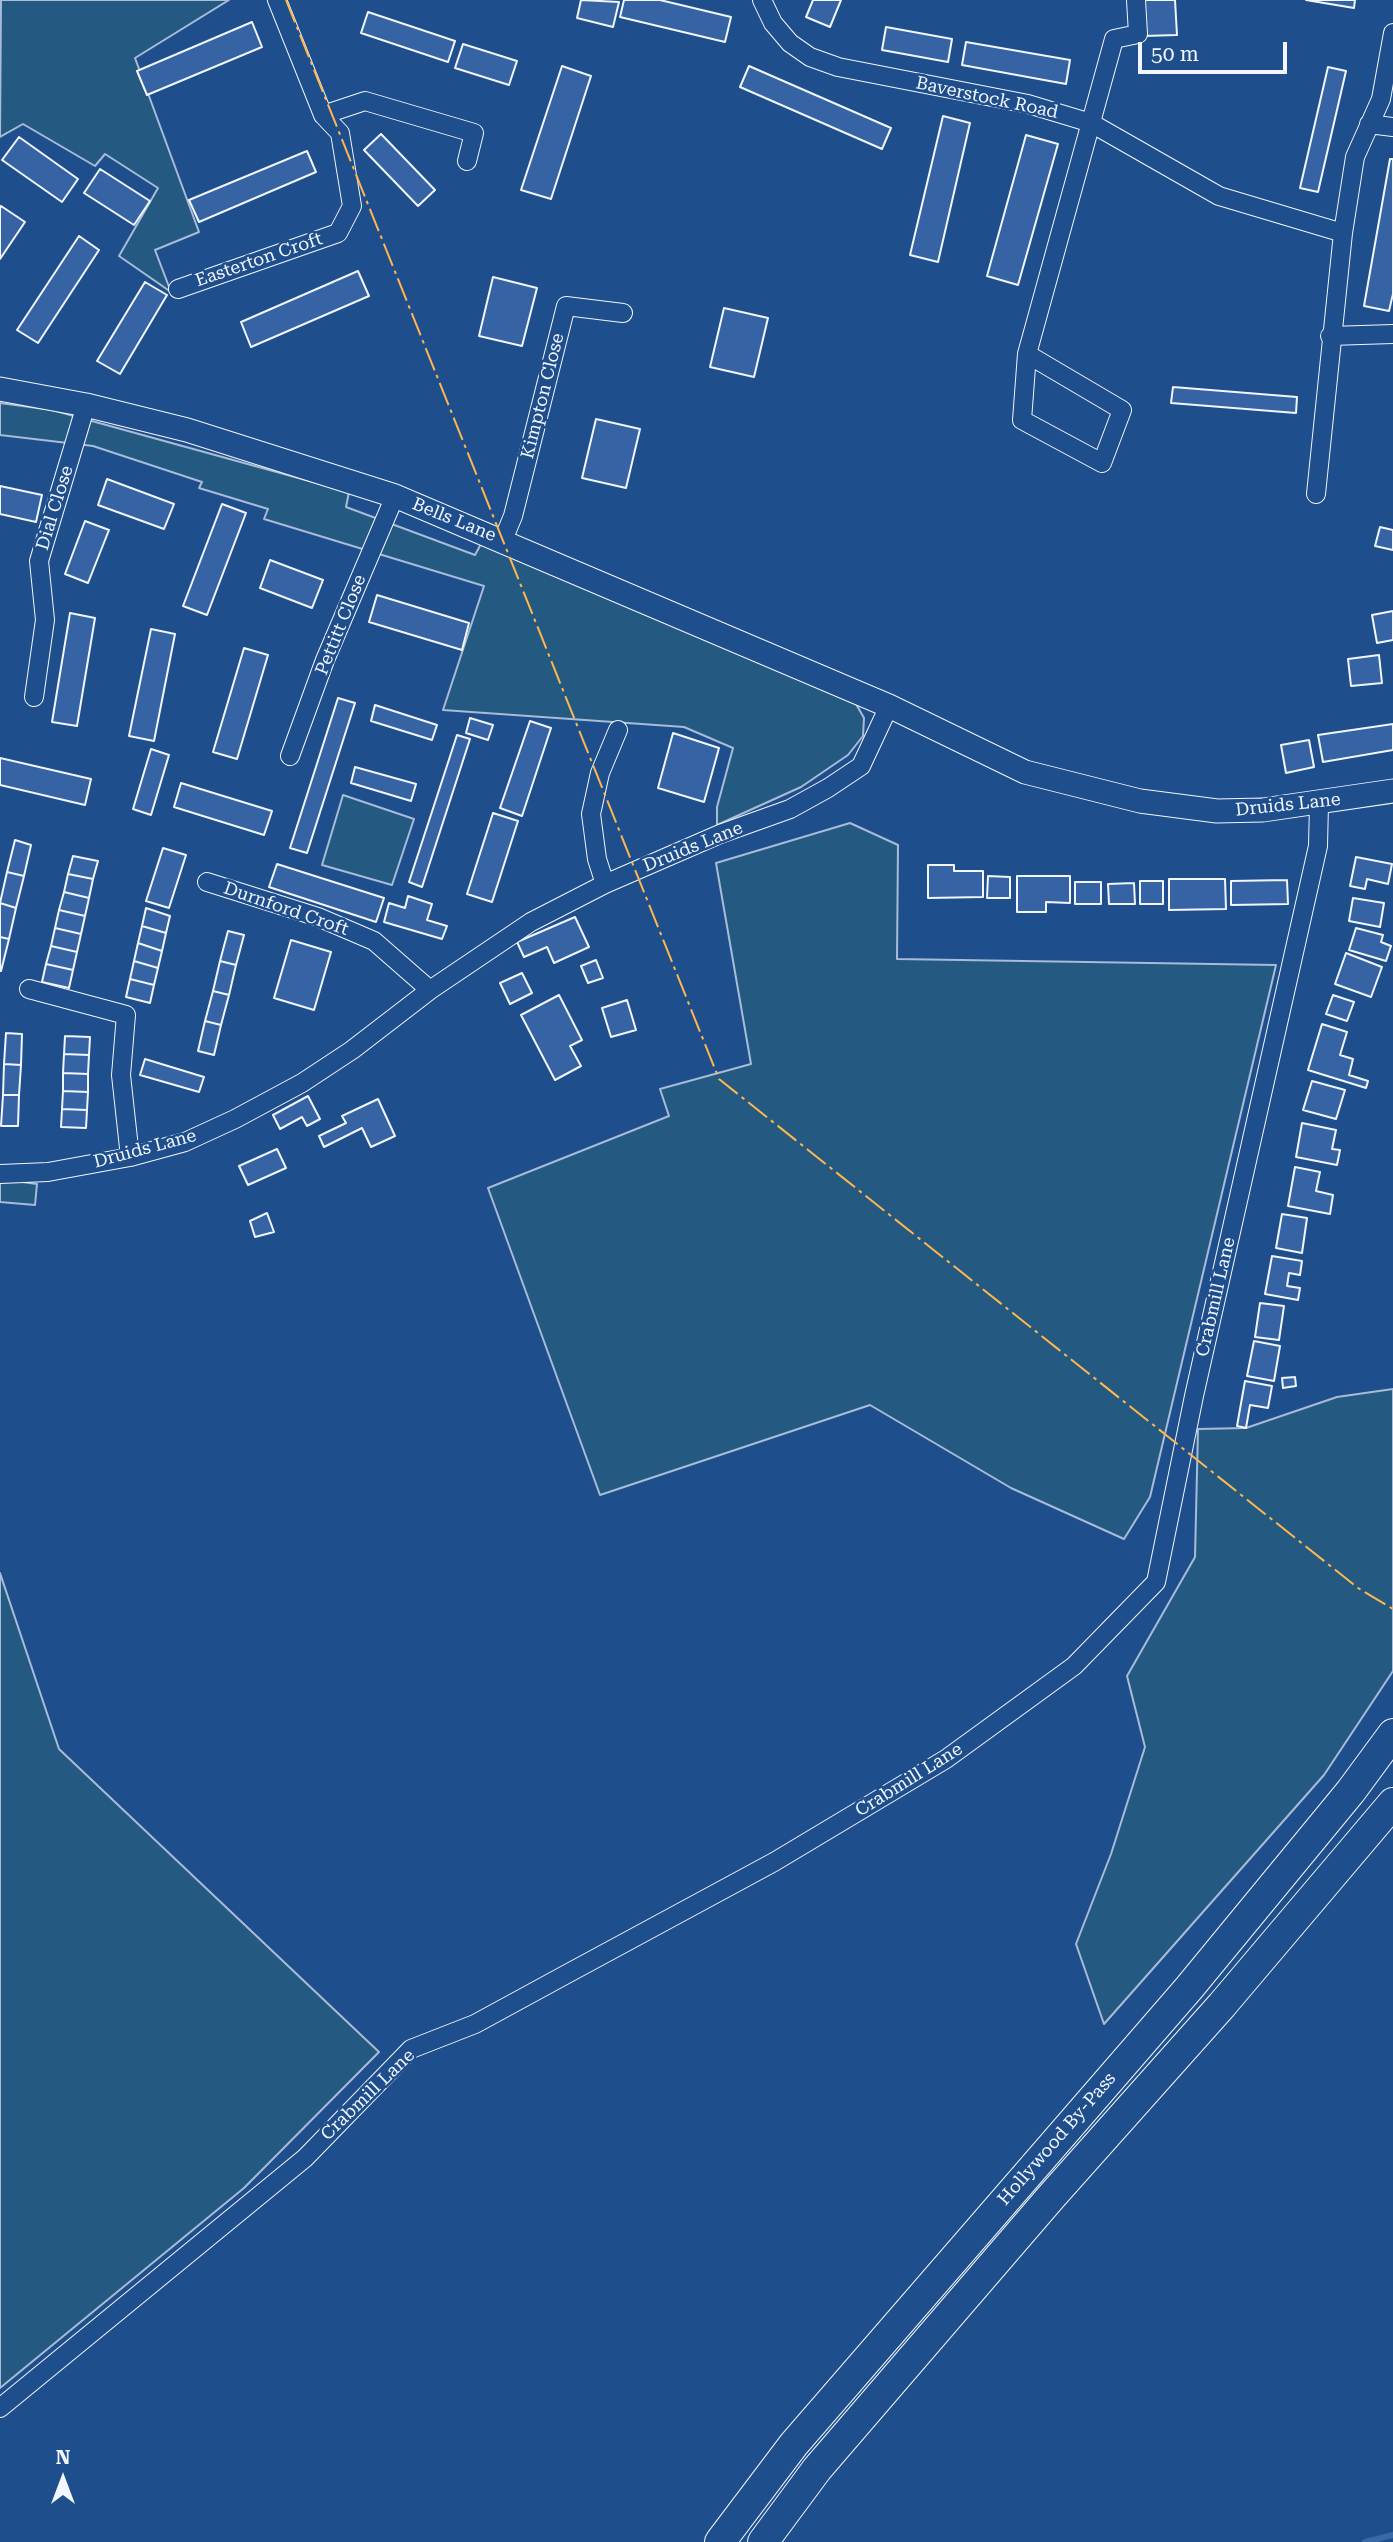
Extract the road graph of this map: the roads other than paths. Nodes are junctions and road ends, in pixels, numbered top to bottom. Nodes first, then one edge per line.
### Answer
1 (276, 0) edge
2 (762, 0) edge
3 (1136, 0) edge
4 (1393, 33) edge
5 (323, 115) junction
6 (1091, 123) junction
7 (1369, 124) junction
8 (1393, 127) edge
9 (467, 160) dead end
10 (1343, 233) junction
11 (178, 289) dead end
12 (623, 313) dead end
13 (1393, 334) edge
14 (1330, 336) junction
15 (1027, 354) junction
16 (0, 388) edge
17 (86, 405) junction
18 (1316, 494) dead end
19 (395, 496) junction
20 (503, 540) junction
21 (34, 697) dead end
22 (889, 706) junction
23 (618, 730) dead end
24 (290, 756) dead end
25 (1393, 791) edge
26 (1319, 804) junction
27 (207, 883) dead end
28 (604, 884) junction
29 (29, 989) dead end
30 (430, 990) junction
31 (130, 1157) junction
32 (0, 1174) edge
33 (1393, 1734) edge
34 (1393, 1803) edge
35 (0, 2408) edge
36 (720, 2542) edge
37 (763, 2542) edge

1 - 5 street, Easterton Croft
2 - 6 street, Baverstock Road
3 - 6 street
4 - 7 street
5 - 9 street
5 - 11 street, Easterton Croft
6 - 10 street, Baverstock Road
6 - 15 street
7 - 8 street
7 - 10 street
10 - 14 street
12 - 20 street, Kimpton Close
13 - 14 street
14 - 18 street
15 - 15 street
16 - 17 street, Bells Lane
17 - 19 street, Bells Lane
17 - 21 street, Dial Close
19 - 20 street, Bells Lane
19 - 24 street, Pettitt Close
20 - 22 street, Bells Lane
22 - 26 street, Druids Lane
22 - 28 street, Druids Lane
23 - 28 street
25 - 26 street, Druids Lane
26 - 35 street, Crabmill Lane
27 - 30 street, Durnford Croft
28 - 30 street, Druids Lane
29 - 31 street
30 - 31 street, Druids Lane
31 - 32 street, Druids Lane
33 - 36 highway, Hollywood By-Pass
34 - 37 highway, Hollywood By-Pass

